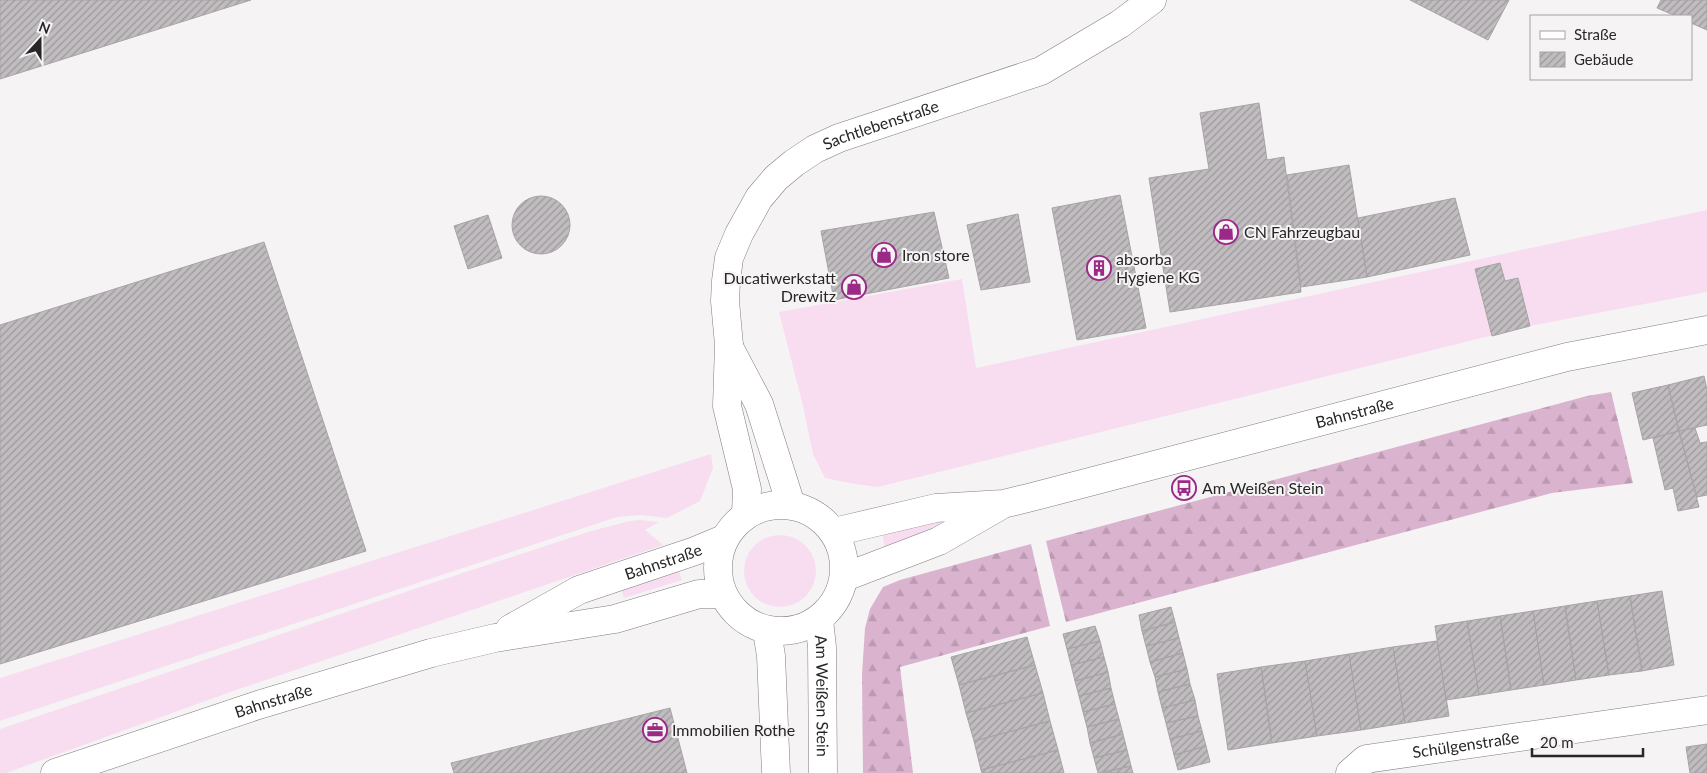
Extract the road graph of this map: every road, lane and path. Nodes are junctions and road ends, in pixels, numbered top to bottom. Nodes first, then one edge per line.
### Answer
1 (1152, 0) edge
2 (1707, 330) edge
3 (729, 346) junction
4 (1003, 504) junction
5 (791, 505) junction
6 (746, 514) junction
7 (834, 532) junction
8 (724, 539) junction
9 (845, 577) junction
10 (722, 594) junction
11 (819, 620) junction
12 (768, 631) junction
13 (495, 638) junction
14 (1707, 710) edge
15 (55, 773) edge
16 (776, 773) edge
17 (823, 773) edge
18 (1350, 773) edge

1 - 3 street, Sachtlebenstraße
2 - 4 street, Bahnstraße
3 - 5 street, Sachtlebenstraße
3 - 6 street, Sachtlebenstraße
4 - 7 street, Bahnstraße
4 - 9 street, Bahnstraße
5 - 6 street, Bahnstraße
5 - 7 street, Bahnstraße
6 - 8 street, Bahnstraße
7 - 9 street, Bahnstraße
8 - 10 street, Bahnstraße
8 - 13 street, Bahnstraße
9 - 11 street, Bahnstraße
10 - 12 street, Bahnstraße
10 - 13 street, Bahnstraße
11 - 12 street, Bahnstraße
11 - 17 street, Am Weißen Stein
12 - 16 street
13 - 15 street, Bahnstraße
14 - 18 street, Schülgenstraße

